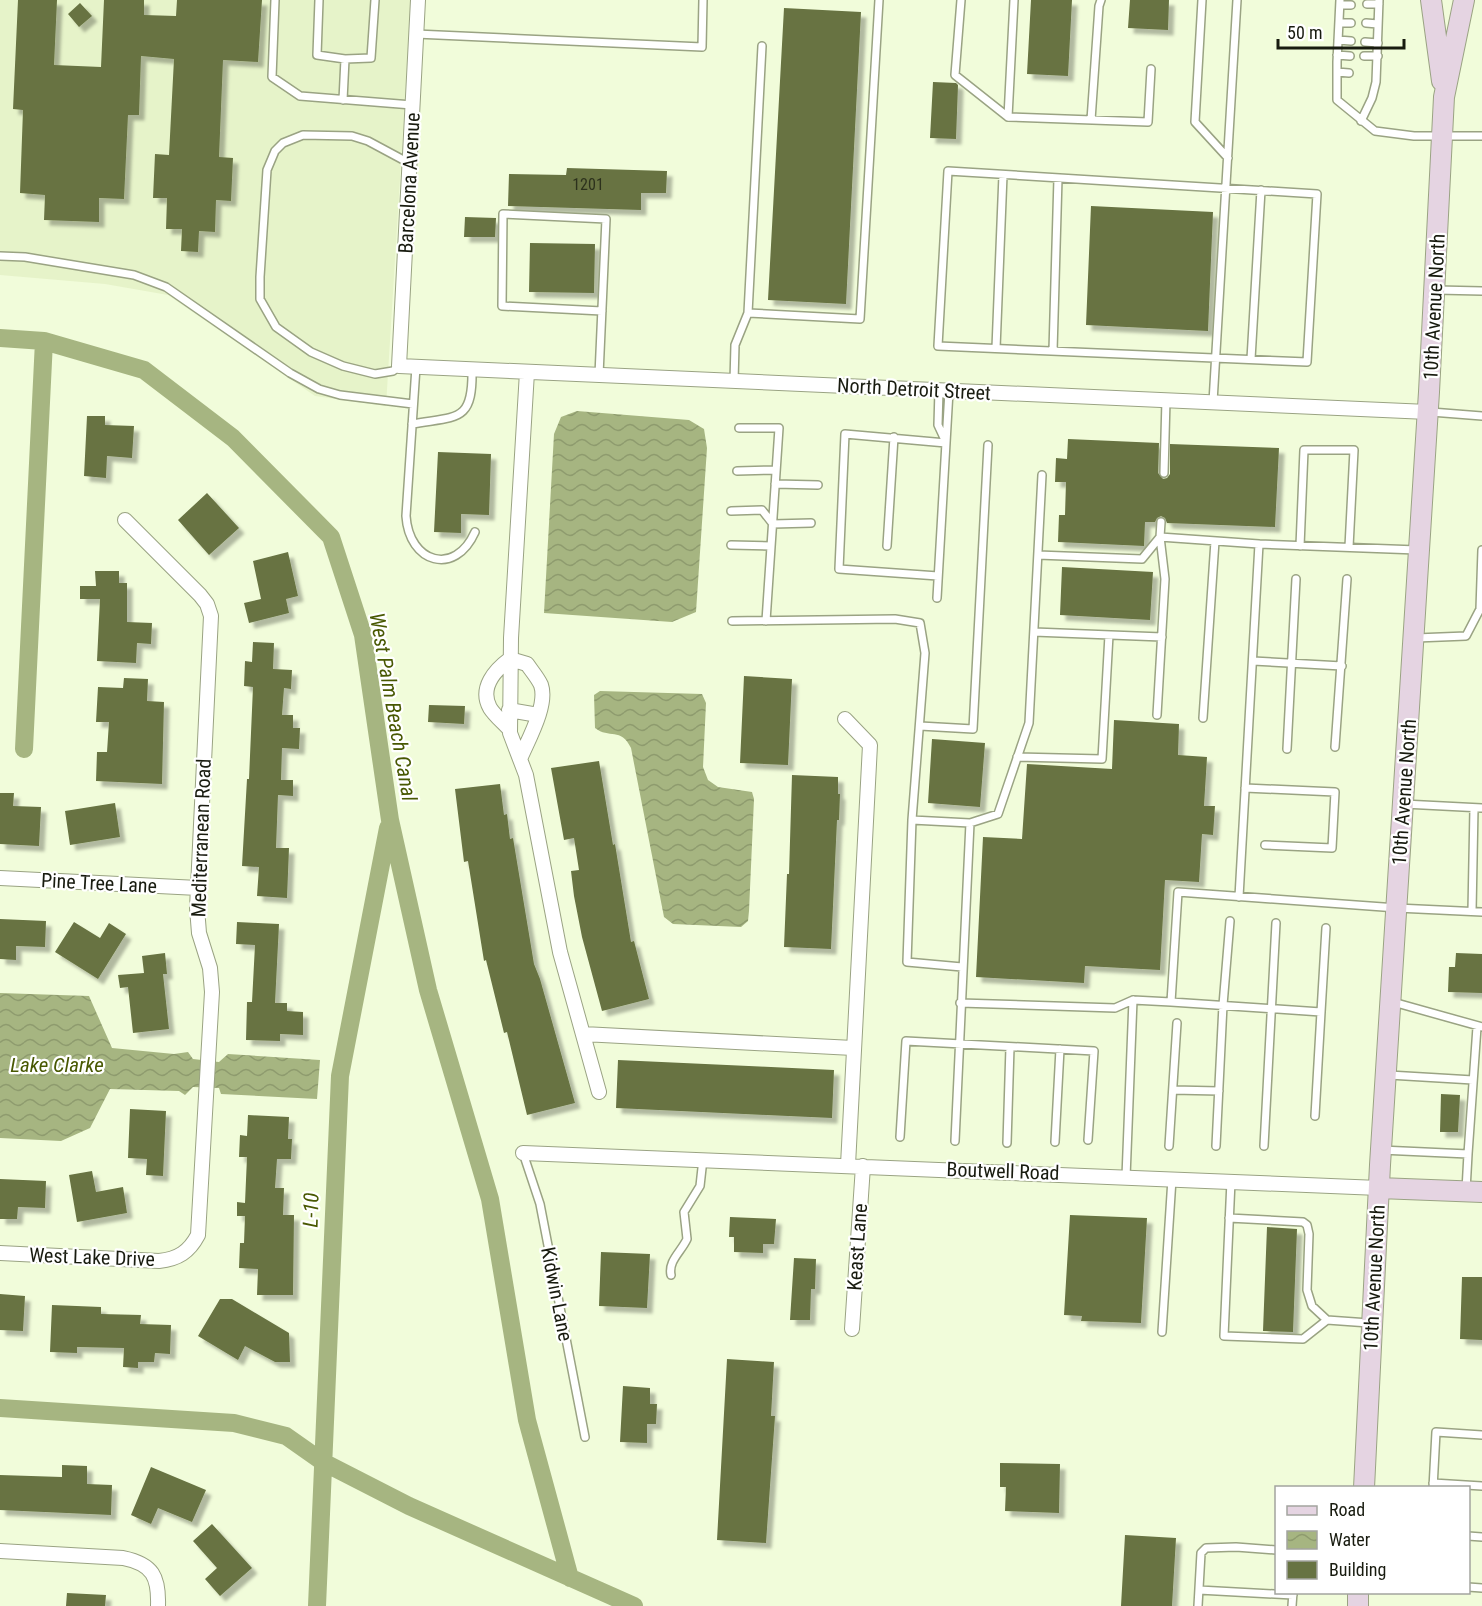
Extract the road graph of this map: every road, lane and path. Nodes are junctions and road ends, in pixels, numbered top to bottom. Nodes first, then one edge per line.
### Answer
1 (274, 0) edge
2 (319, 0) edge
3 (375, 0) edge
4 (418, 0) edge
5 (703, 0) edge
6 (879, 0) edge
7 (961, 0) edge
8 (1014, 0) edge
9 (1101, 0) edge
10 (1202, 0) edge
11 (1237, 0) edge
12 (1431, 0) edge
13 (1464, 0) edge
14 (1340, 2) edge
15 (1379, 2) edge
16 (1367, 4) dead end
17 (1351, 5) dead end
18 (1339, 23) junction
19 (1351, 23) dead end
20 (1366, 23) dead end
21 (1378, 24) junction
22 (416, 34) junction
23 (1338, 40) junction
24 (1350, 41) dead end
25 (1365, 42) dead end
26 (1378, 43) junction
27 (762, 46) dead end
28 (1337, 56) junction
29 (1350, 56) dead end
30 (1364, 56) dead end
31 (1378, 56) junction
32 (345, 59) junction
33 (1151, 69) dead end
34 (1337, 72) junction
35 (1349, 73) dead end
36 (1366, 73) dead end
37 (1377, 74) junction
38 (1444, 98) junction
39 (344, 100) junction
40 (412, 105) junction
41 (1008, 117) junction
42 (1091, 120) junction
43 (1361, 121) junction
44 (1442, 135) junction
45 (1482, 136) edge
46 (1228, 158) junction
47 (410, 163) junction
48 (1003, 174) junction
49 (1058, 178) junction
50 (1226, 188) junction
51 (1261, 190) junction
52 (0, 256) edge
53 (1435, 290) junction
54 (1482, 291) edge
55 (602, 311) junction
56 (748, 313) junction
57 (996, 348) junction
58 (1053, 351) junction
59 (1215, 358) junction
60 (1251, 359) junction
61 (399, 366) junction
62 (416, 367) junction
63 (472, 370) junction
64 (526, 372) junction
65 (599, 375) junction
66 (734, 381) junction
67 (944, 391) junction
68 (1166, 400) junction
69 (1213, 402) junction
70 (413, 404) junction
71 (1428, 412) junction
72 (1482, 416) edge
73 (412, 424) junction
74 (739, 428) dead end
75 (894, 437) junction
76 (946, 443) junction
77 (988, 444) dead end
78 (776, 470) junction
79 (737, 471) dead end
80 (1164, 473) dead end
81 (1042, 476) dead end
82 (775, 484) junction
83 (818, 485) dead end
84 (731, 512) dead end
85 (125, 519) dead end
86 (1161, 522) dead end
87 (811, 523) dead end
88 (773, 524) junction
89 (475, 532) dead end
90 (1160, 537) junction
91 (1215, 541) junction
92 (1259, 544) junction
93 (731, 545) dead end
94 (771, 546) junction
95 (887, 546) dead end
96 (1300, 546) junction
97 (1349, 548) junction
98 (1420, 550) junction
99 (1482, 550) edge
100 (1038, 555) junction
101 (938, 576) junction
102 (1296, 579) dead end
103 (1347, 579) dead end
104 (937, 598) dead end
105 (1481, 609) edge
106 (732, 621) dead end
107 (766, 621) junction
108 (1034, 632) junction
109 (1109, 635) junction
110 (1162, 637) junction
111 (1414, 638) junction
112 (510, 659) junction
113 (1253, 661) junction
114 (1292, 663) junction
115 (1342, 666) junction
116 (509, 710) junction
117 (538, 715) junction
118 (1157, 715) dead end
119 (844, 718) dead end
120 (1203, 718) dead end
121 (920, 726) junction
122 (510, 730) junction
123 (1335, 747) dead end
124 (1287, 749) dead end
125 (1017, 757) junction
126 (520, 759) junction
127 (1245, 788) junction
128 (1403, 804) junction
129 (1478, 808) edge
130 (912, 820) junction
131 (970, 823) junction
132 (1265, 845) dead end
133 (1473, 871) junction
134 (1482, 871) edge
135 (0, 878) edge
136 (198, 888) junction
137 (1239, 897) junction
138 (1397, 908) junction
139 (1472, 911) junction
140 (1482, 912) edge
141 (1230, 921) dead end
142 (1276, 923) dead end
143 (1326, 928) dead end
144 (962, 967) junction
145 (1133, 1000) junction
146 (1391, 1001) junction
147 (1171, 1002) junction
148 (960, 1004) junction
149 (1223, 1005) junction
150 (1271, 1007) junction
151 (1321, 1012) junction
152 (1177, 1023) dead end
153 (1480, 1027) edge
154 (583, 1034) junction
155 (958, 1044) junction
156 (1010, 1047) junction
157 (853, 1048) junction
158 (1060, 1049) junction
159 (1386, 1075) junction
160 (1473, 1080) junction
161 (1173, 1090) junction
162 (1219, 1091) junction
163 (599, 1092) dead end
164 (1315, 1116) dead end
165 (900, 1137) dead end
166 (1088, 1140) dead end
167 (955, 1141) dead end
168 (1055, 1142) dead end
169 (1007, 1143) dead end
170 (1170, 1146) dead end
171 (1216, 1146) dead end
172 (1264, 1146) dead end
173 (1381, 1150) junction
174 (523, 1153) joint
175 (1468, 1154) junction
176 (703, 1159) junction
177 (848, 1165) junction
178 (862, 1166) junction
179 (1126, 1177) junction
180 (1172, 1179) junction
181 (1231, 1181) junction
182 (1379, 1188) junction
183 (1474, 1191) edge
184 (1229, 1218) junction
185 (0, 1253) edge
186 (183, 1255) joint
187 (671, 1275) dead end
188 (1327, 1320) junction
189 (1372, 1323) junction
190 (852, 1329) dead end
191 (1162, 1332) dead end
192 (1482, 1435) edge
193 (585, 1437) dead end
194 (1433, 1485) edge
195 (1364, 1486) edge
196 (1482, 1486) edge
197 (1275, 1550) edge
198 (0, 1551) edge
199 (1199, 1590) junction
200 (1275, 1593) edge
201 (1293, 1594) edge
202 (158, 1606) edge
203 (1198, 1606) edge
204 (1292, 1606) edge

1 - 39 lane
2 - 32 lane
3 - 32 lane
4 - 22 street, Barcelona Avenue
5 - 22 lane
6 - 56 lane
7 - 41 lane
8 - 41 lane
9 - 42 lane
10 - 46 lane
11 - 46 lane
12 - 38 street, 10th Avenue North
13 - 38 street, 10th Avenue North
14 - 17 lane
14 - 18 lane
15 - 16 lane
15 - 21 lane
18 - 19 lane
18 - 23 lane
20 - 21 lane
21 - 26 lane
22 - 40 street, Barcelona Avenue
23 - 24 lane
23 - 28 lane
25 - 26 lane
26 - 31 lane
27 - 56 lane
28 - 29 lane
28 - 34 lane
30 - 31 lane
31 - 37 lane
32 - 39 lane
33 - 42 lane
34 - 35 lane
34 - 43 lane
36 - 37 lane
37 - 43 lane
38 - 44 street, 10th Avenue North
39 - 40 lane
40 - 47 street, Barcelona Avenue
41 - 42 lane
43 - 44 lane
44 - 45 lane
44 - 53 street, 10th Avenue North
46 - 50 lane
47 - 61 street, Barcelona Avenue
47 - 61 lane
48 - 49 lane
48 - 57 lane
48 - 57 lane
49 - 50 lane
49 - 58 lane
50 - 51 lane
50 - 59 lane
51 - 60 lane
51 - 60 lane
52 - 70 lane
53 - 54 lane
53 - 71 street, 10th Avenue North
55 - 55 lane
55 - 65 lane
56 - 66 lane
57 - 58 lane
58 - 59 lane
59 - 60 lane
59 - 69 lane
61 - 62 street, North Detroit Street
62 - 63 street, North Detroit Street
62 - 70 lane
63 - 64 street, North Detroit Street
63 - 73 lane
64 - 65 street, North Detroit Street
64 - 112 street
65 - 66 street, North Detroit Street
66 - 67 street, North Detroit Street
67 - 68 street, North Detroit Street
67 - 76 lane
68 - 69 street, North Detroit Street
68 - 80 lane
69 - 71 street, North Detroit Street
70 - 73 lane
71 - 72 lane
71 - 98 street, 10th Avenue North
73 - 89 lane
74 - 78 lane
75 - 76 lane
75 - 95 lane
75 - 101 lane
76 - 101 lane
77 - 121 lane
78 - 79 lane
78 - 82 lane
81 - 100 lane
82 - 83 lane
82 - 88 lane
84 - 88 lane
85 - 136 street, Mediterranean Road
86 - 90 lane
87 - 88 lane
88 - 94 lane
90 - 91 lane
90 - 100 lane
90 - 110 lane
91 - 92 lane
91 - 120 lane
92 - 96 lane
92 - 113 lane
93 - 94 lane
94 - 107 lane
96 - 97 lane
96 - 97 lane
97 - 98 lane
98 - 111 street, 10th Avenue North
99 - 105 lane
100 - 108 lane
101 - 104 lane
102 - 114 lane
103 - 115 lane
105 - 111 lane
106 - 107 lane
107 - 121 lane
108 - 109 lane
108 - 125 lane
109 - 110 lane
109 - 125 lane
110 - 118 lane
111 - 128 street, 10th Avenue North
112 - 116 street
112 - 117 street
112 - 122 street
113 - 114 lane
113 - 127 lane
114 - 115 lane
114 - 124 lane
115 - 123 lane
116 - 117 street
116 - 122 street
117 - 126 street
119 - 157 street
121 - 130 lane
122 - 126 street
125 - 131 lane
126 - 154 street
127 - 132 lane
127 - 137 lane
128 - 129 lane
128 - 138 street, 10th Avenue North
129 - 133 lane
130 - 131 lane
130 - 144 lane
131 - 144 lane
133 - 134 lane
133 - 139 lane
135 - 136 street, Pine Tree Lane
136 - 186 street, Mediterranean Road
137 - 138 lane
137 - 147 lane
138 - 139 lane
138 - 146 street, 10th Avenue North
139 - 140 lane
141 - 149 lane
142 - 150 lane
143 - 151 lane
144 - 148 lane
145 - 147 lane
145 - 148 lane
145 - 179 lane
146 - 153 lane
146 - 159 street, 10th Avenue North
147 - 149 lane
148 - 155 lane
149 - 150 lane
149 - 162 lane
150 - 151 lane
150 - 172 lane
151 - 164 lane
152 - 161 lane
153 - 160 lane
154 - 157 street
154 - 163 street
155 - 156 lane
155 - 165 lane
155 - 167 lane
156 - 158 lane
156 - 169 lane
157 - 177 street
158 - 166 lane
158 - 168 lane
159 - 160 lane
159 - 173 street, 10th Avenue North
160 - 175 lane
161 - 162 lane
161 - 170 lane
162 - 171 lane
173 - 175 lane
173 - 182 street, 10th Avenue North
174 - 176 street, Boutwell Road
174 - 193 lane, Kidwin Lane
175 - 183 lane
176 - 177 street, Boutwell Road
176 - 187 lane
177 - 178 street, Boutwell Road
178 - 179 street, Boutwell Road
178 - 190 street, Keast Lane
179 - 180 street, Boutwell Road
180 - 181 street, Boutwell Road
180 - 191 lane
181 - 182 street, Boutwell Road
181 - 184 lane
182 - 183 street, Boutwell Road
182 - 189 street, 10th Avenue North
184 - 188 lane
184 - 188 lane
185 - 186 street, West Lake Drive
188 - 189 lane
189 - 195 street, 10th Avenue North
192 - 194 lane
194 - 196 lane
197 - 199 lane
198 - 202 street
199 - 200 lane
199 - 203 lane
201 - 204 lane

